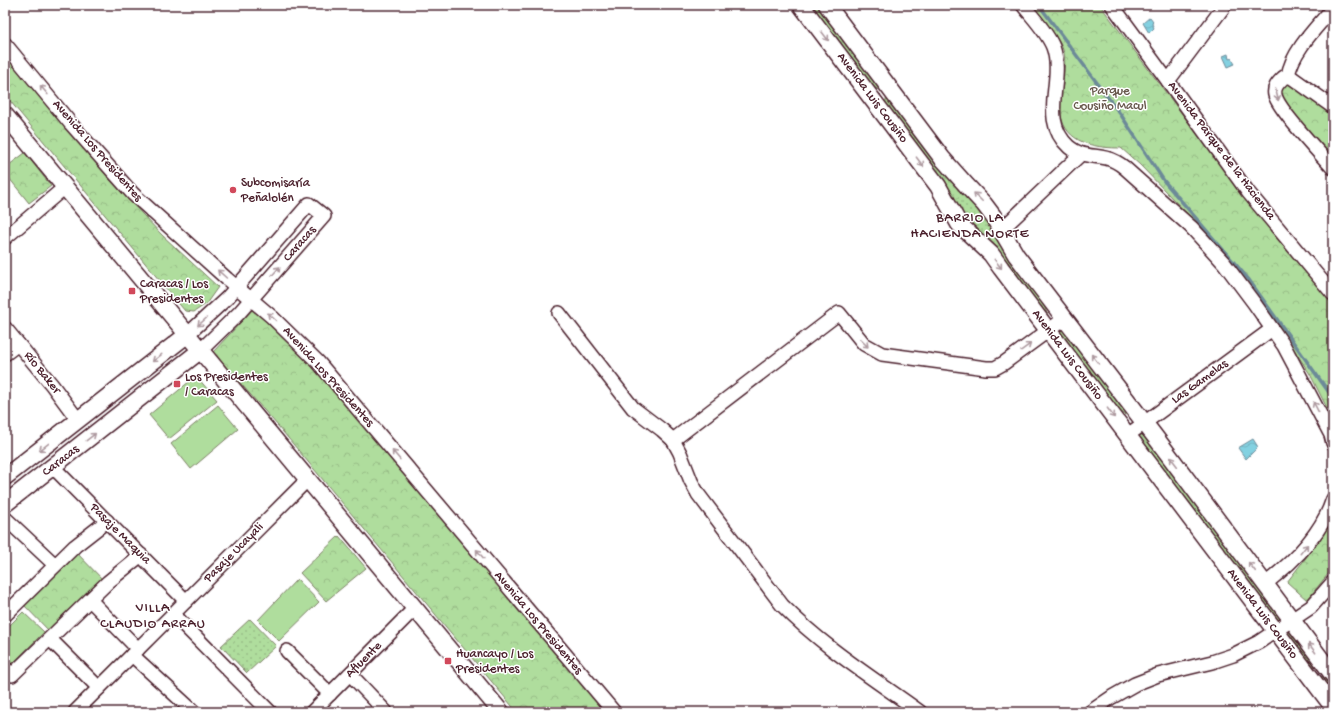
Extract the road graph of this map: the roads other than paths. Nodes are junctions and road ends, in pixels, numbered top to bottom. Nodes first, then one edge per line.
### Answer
1 (801, 5) edge
2 (827, 5) edge
3 (1023, 5) edge
4 (1112, 5) edge
5 (1220, 7) edge
6 (1333, 8) edge
7 (5, 44) edge
8 (1288, 76) junction
9 (1168, 81) junction
10 (889, 88) junction
11 (873, 100) junction
12 (1333, 107) edge
13 (5, 115) edge
14 (1081, 154) junction
15 (1333, 168) edge
16 (65, 187) junction
17 (1001, 230) junction
18 (5, 238) edge
19 (237, 287) junction
20 (1333, 294) edge
21 (251, 299) junction
22 (559, 313) dead end
23 (1064, 319) junction
24 (5, 328) edge
25 (1272, 329) junction
26 (1048, 330) junction
27 (188, 334) junction
28 (18, 344) junction
29 (201, 350) junction
30 (5, 354) edge
31 (78, 420) junction
32 (1144, 423) junction
33 (1128, 435) junction
34 (673, 440) junction
35 (1333, 442) edge
36 (53, 467) junction
37 (5, 478) edge
38 (308, 479) junction
39 (1333, 499) edge
40 (5, 504) edge
41 (5, 518) edge
42 (107, 521) junction
43 (141, 555) junction
44 (55, 565) junction
45 (1333, 582) edge
46 (1265, 584) junction
47 (90, 600) junction
48 (186, 601) junction
49 (415, 608) junction
50 (173, 614) junction
51 (5, 615) edge
52 (1292, 620) junction
53 (1275, 631) junction
54 (50, 639) junction
55 (287, 651) dead end
56 (135, 652) junction
57 (5, 668) edge
58 (1329, 670) edge
59 (350, 674) junction
60 (1310, 677) junction
61 (99, 688) junction
62 (330, 694) junction
63 (1333, 707) edge
64 (75, 712) edge
65 (194, 712) edge
66 (270, 712) edge
67 (312, 712) edge
68 (386, 712) edge
69 (501, 712) edge
70 (614, 712) edge
71 (920, 712) edge
72 (1090, 712) edge

1 -> 11 street, Avenida Luis Cousiño
2 - 10 street, Avenida Luis Cousiño
3 - 14 street
4 - 9 street, Avenida Parque de la Hacienda
5 - 9 street
6 - 8 street
19 -> 7 street, Avenida Los Presidentes
8 - 12 street
8 -> 15 street
9 - 20 street, Avenida Parque de la Hacienda
10 - 11 street
17 -> 10 street, Avenida Luis Cousiño
11 -> 26 street, Avenida Luis Cousiño
13 - 16 street
14 - 17 street
14 - 25 street
16 - 18 street
16 - 27 street
17 - 23 street, Avenida Luis Cousiño
19 - 21 street, Avenida Los Presidentes
21 -> 19 street, Caracas
19 -> 27 street, Caracas
21 - 29 street, Caracas
70 -> 21 street, Avenida Los Presidentes
22 - 34 street
23 - 26 street
32 -> 23 street, Avenida Luis Cousiño
24 - 28 street, Río Baker
25 - 32 street, Las Gamelas
35 -> 25 street
26 -> 33 street, Avenida Luis Cousiño
34 -> 26 street
27 - 29 street
27 -> 31 street, Caracas
28 - 30 street
28 - 31 street, Río Baker
36 -> 29 street, Caracas
29 - 38 street
31 -> 37 street, Caracas
32 - 33 street, Las Gamelas
46 -> 32 street, Avenida Luis Cousiño
33 - 53 street, Avenida Luis Cousiño
34 - 71 street
36 - 40 street, Caracas
36 - 42 street, Pasaje Maquia
38 - 48 street, Pasaje Ucayali
38 - 49 street
46 -> 39 street
41 - 44 street
42 - 43 street, Pasaje Maquia
42 - 44 street
43 - 47 street
43 - 48 street, Pasaje Maquia
44 - 51 street
45 - 52 street
46 - 52 street, Avenida Luis Cousiño
47 - 54 street
47 - 56 street
48 - 50 street, Pasaje Ucayali
49 - 59 street, Afluente
49 - 69 street
50 - 56 street, Pasaje Ucayali
50 - 66 street
52 - 53 street
58 -> 52 street, Avenida Luis Cousiño
53 - 60 street, Avenida Luis Cousiño
53 - 72 street
54 - 57 street
54 - 61 street
55 - 62 street
56 - 61 street, Pasaje Ucayali
56 - 65 street
58 - 60 street
59 - 62 street, Afluente
59 - 68 street
60 - 63 street, Avenida Luis Cousiño
61 - 64 street, Pasaje Ucayali
62 - 67 street, Afluente

